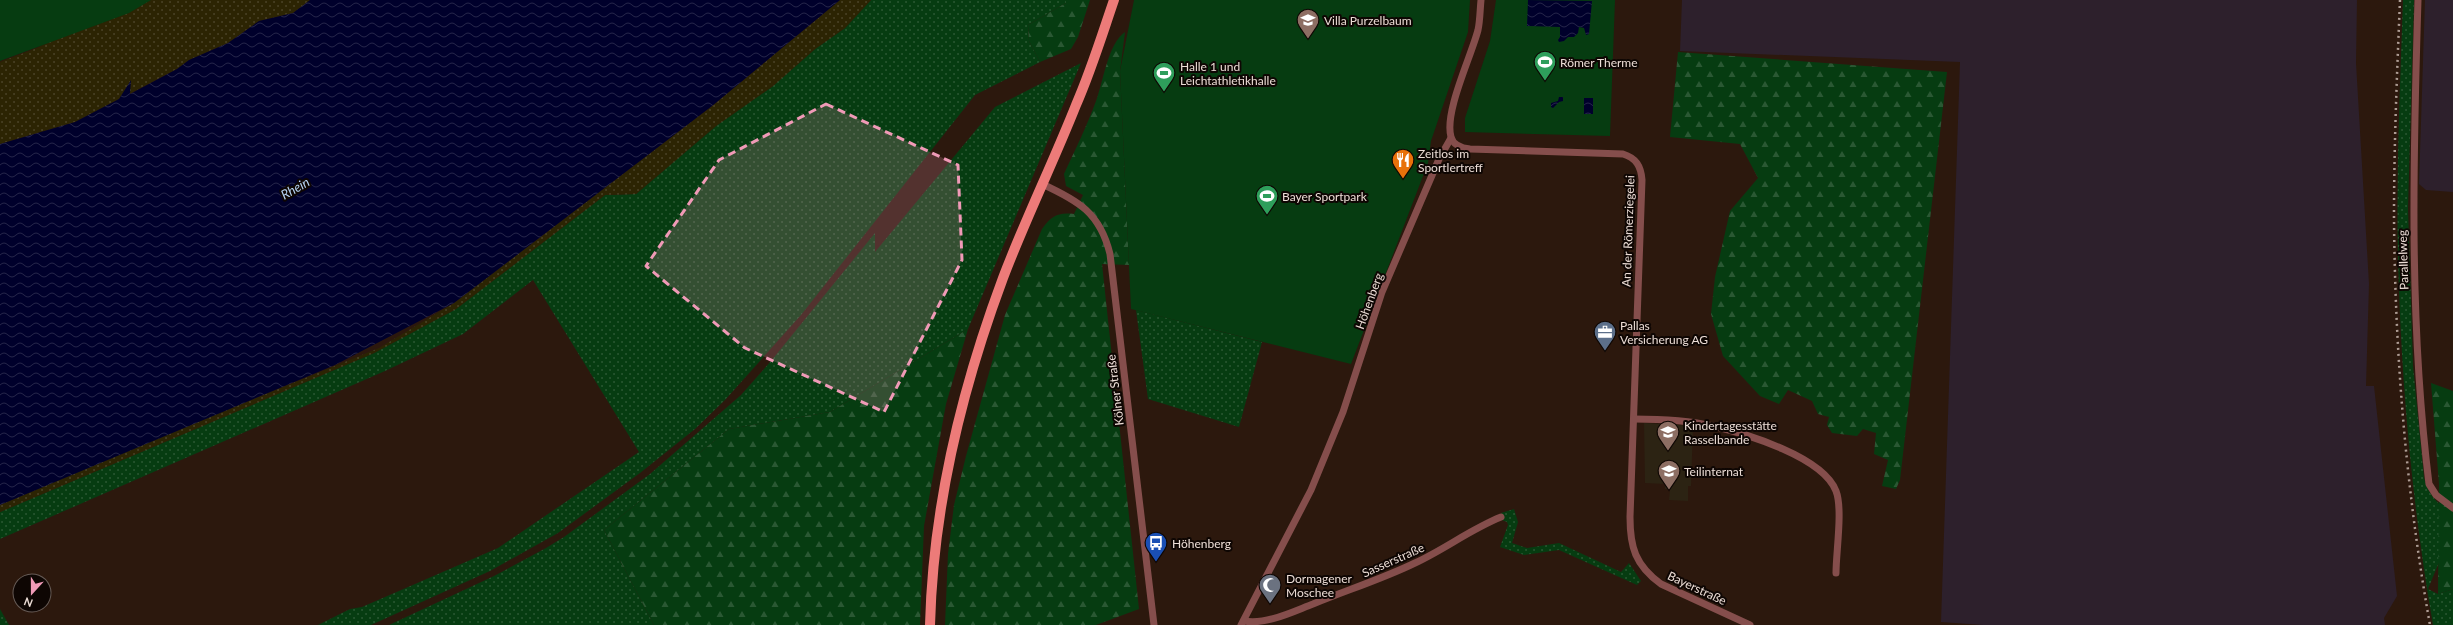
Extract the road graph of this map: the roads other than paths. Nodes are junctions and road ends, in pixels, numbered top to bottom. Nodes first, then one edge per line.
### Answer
1 (1114, 0) edge
2 (1481, 0) edge
3 (2418, 0) edge
4 (1451, 138) junction
5 (1042, 184) junction
6 (1634, 419) junction
7 (2453, 508) edge
8 (1501, 516) dead end
9 (1640, 564) joint
10 (1836, 573) dead end
11 (1243, 623) edge
12 (930, 625) edge
13 (1154, 625) edge
14 (1750, 625) edge

1 - 5 main road
2 - 4 street
3 - 7 street, Parallelweg
4 - 6 street, An der Römerziegelei
4 - 11 street, Höhenberg
5 - 12 main road
5 - 13 street, Kölner Straße
6 - 9 street, An der Römerziegelei
6 - 10 street
8 - 11 street, Sasserstraße
9 - 14 street, Bayerstraße

